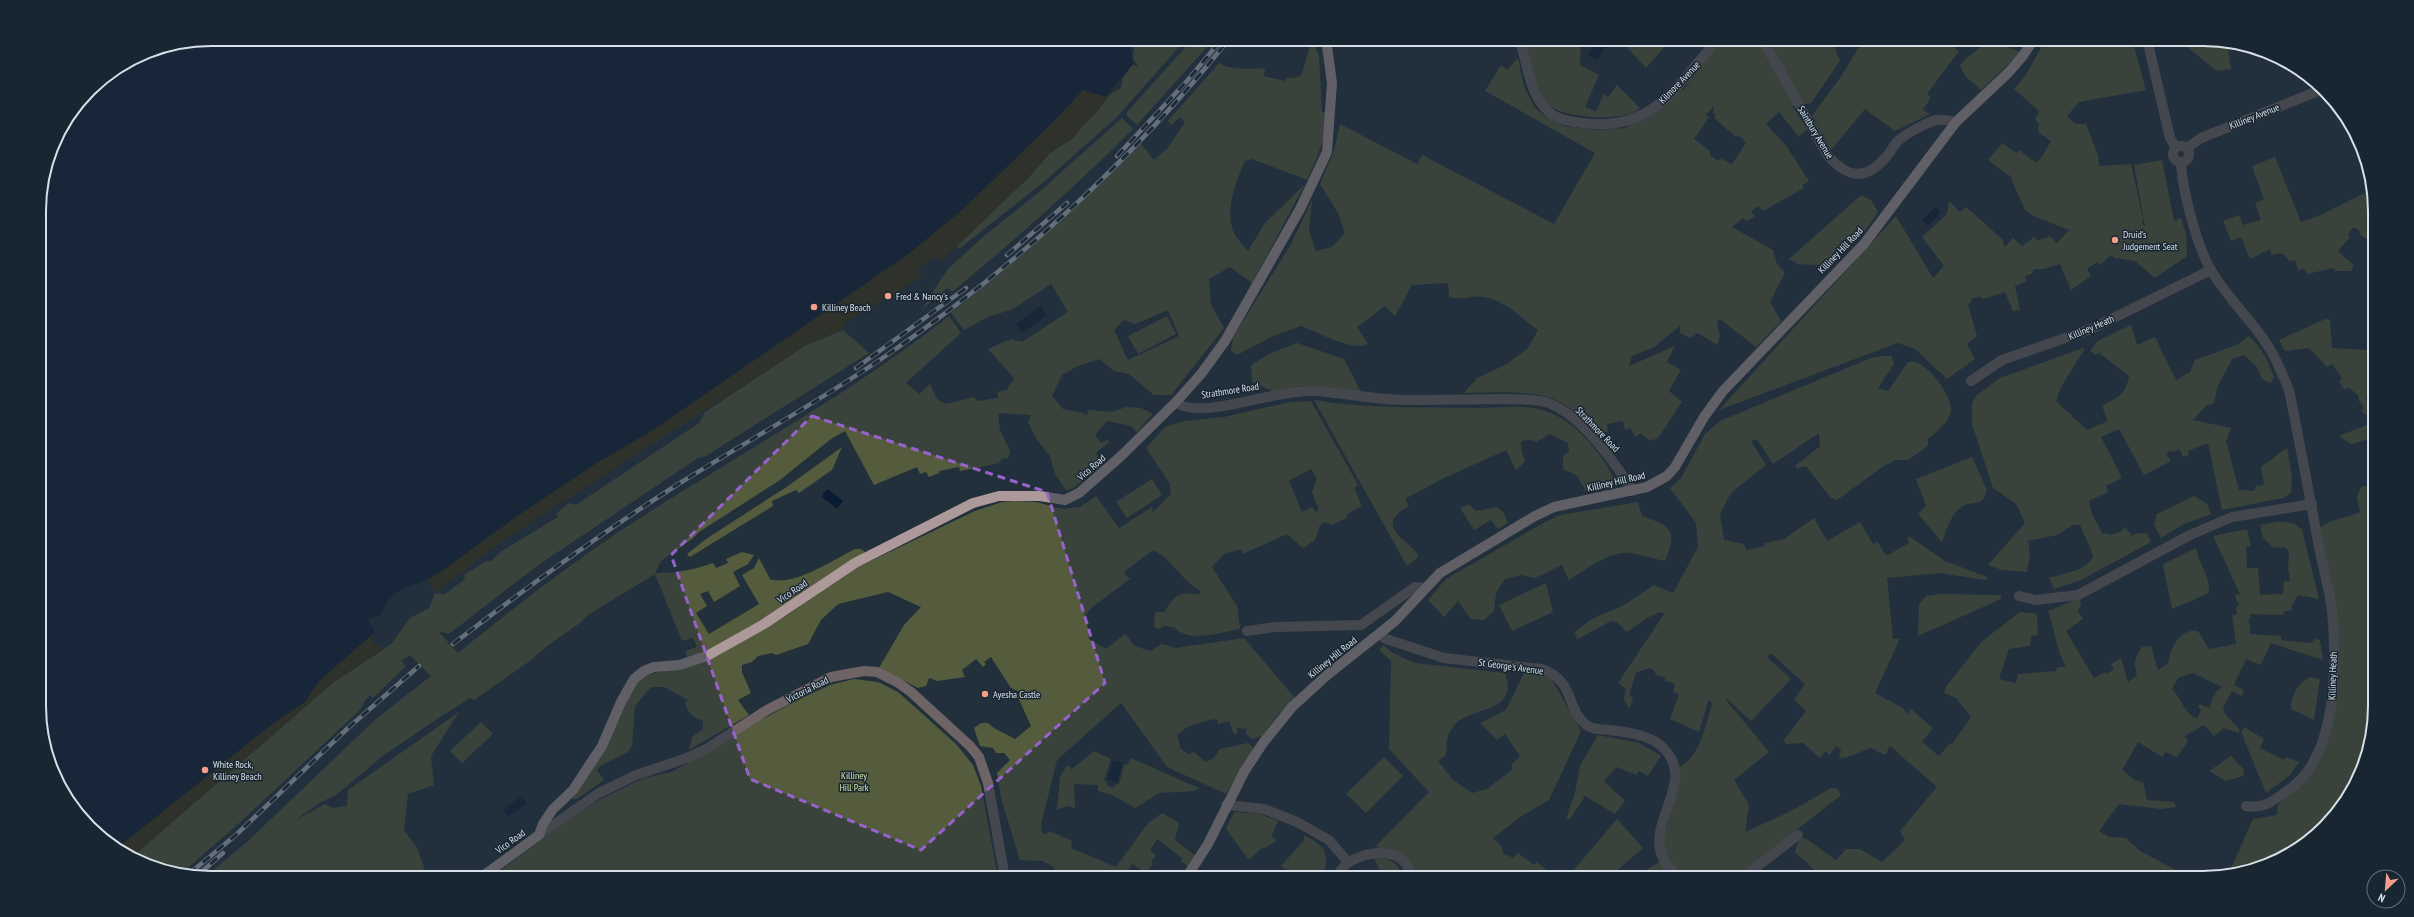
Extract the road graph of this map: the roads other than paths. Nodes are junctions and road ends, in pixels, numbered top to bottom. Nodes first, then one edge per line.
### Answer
1 (1327, 46) edge
2 (1521, 46) edge
3 (1712, 46) edge
4 (1766, 46) edge
5 (2029, 46) edge
6 (2149, 46) edge
7 (2317, 91) edge
8 (1956, 122) junction
9 (2176, 148) junction
10 (2187, 148) junction
11 (2181, 162) junction
12 (2211, 270) junction
13 (1971, 381) dead end
14 (1176, 402) junction
15 (1633, 491) junction
16 (2312, 504) junction
17 (1426, 588) junction
18 (2019, 596) dead end
19 (1247, 631) dead end
20 (1379, 634) junction
21 (1226, 805) junction
22 (2246, 806) dead end
23 (540, 835) junction
24 (1798, 835) dead end
25 (1348, 862) junction
26 (490, 871) edge
27 (1004, 871) edge
28 (1191, 871) edge
29 (1341, 871) edge
30 (1409, 871) edge
31 (1672, 871) edge
32 (1751, 871) edge

1 - 14 main road, Strathmore Road
2 - 3 street, Kilmore Avenue
4 - 8 street, Saintbury Avenue
5 - 8 main road, Killiney Hill Road
6 - 9 street
7 - 10 street, Killiney Avenue
8 - 15 main road, Killiney Hill Road
9 - 10 street
9 - 11 street
10 - 11 street
11 - 12 street, Killiney Heath
12 - 13 street, Killiney Heath
12 - 16 street, Killiney Heath
14 - 15 street, Strathmore Road
14 - 23 main road, Vico Road
15 - 17 main road, Killiney Hill Road
16 - 18 street
16 - 22 street, Killiney Heath
17 - 19 street
17 - 20 main road, Killiney Hill Road
20 - 21 main road, Killiney Hill Road
20 - 31 street, St George's Avenue
21 - 25 street
21 - 28 main road, Killiney Hill Road
23 - 26 main road, Vico Road
23 - 27 street, Victoria Road
24 - 32 street
25 - 29 street
25 - 30 street

